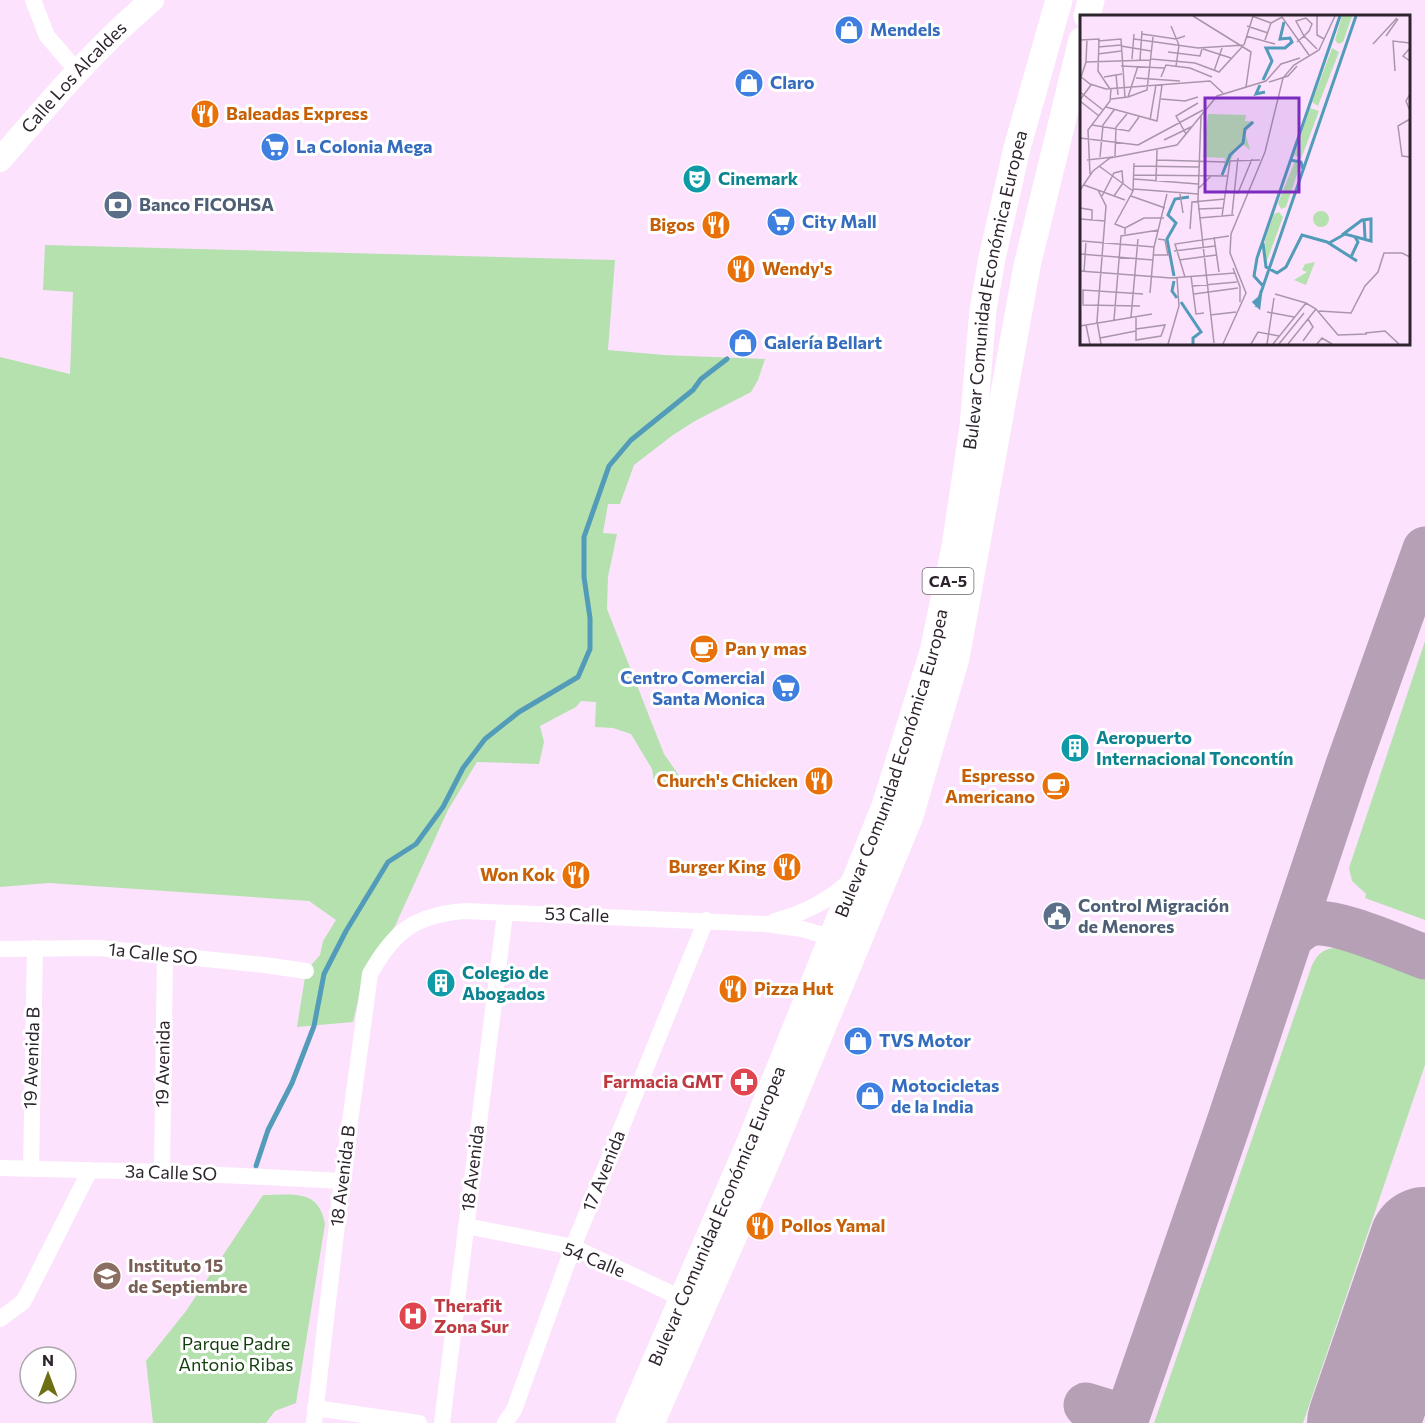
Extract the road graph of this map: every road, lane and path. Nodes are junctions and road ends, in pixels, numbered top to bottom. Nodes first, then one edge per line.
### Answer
1 (33, 0) edge
2 (152, 0) edge
3 (1059, 0) edge
4 (1091, 0) edge
5 (1087, 15) edge
6 (1080, 48) edge
7 (78, 72) junction
8 (0, 160) edge
9 (859, 873) junction
10 (505, 912) junction
11 (706, 920) junction
12 (765, 924) junction
13 (395, 938) joint
14 (833, 938) junction
15 (35, 948) junction
16 (0, 949) edge
17 (165, 956) junction
18 (306, 971) dead end
19 (760, 1149) junction
20 (0, 1168) edge
21 (31, 1168) junction
22 (90, 1170) junction
23 (162, 1172) junction
24 (342, 1181) junction
25 (466, 1226) junction
26 (573, 1247) junction
27 (683, 1299) junction
28 (0, 1319) edge
29 (315, 1416) edge
30 (419, 1423) edge
31 (441, 1423) edge
32 (505, 1423) edge
33 (629, 1423) edge
34 (651, 1423) edge

1 - 7 street
2 - 7 main road, Calle Los Alcaldes
3 - 9 main road, Bulevar Comunidad Económica Europea / CA-5
4 - 5 main road
6 - 19 main road, Bulevar Comunidad Económica Europea / CA-5
7 - 8 main road, Calle Los Alcaldes
9 - 12 street, 53 Calle
9 - 14 main road, Bulevar Comunidad Económica Europea / CA-5
10 - 11 street, 53 Calle
10 - 13 street, 53 Calle
10 - 25 street, 18 Avenida
11 - 12 street, 53 Calle
11 - 26 street, 17 Avenida
12 - 14 street, 53 Calle
13 - 24 street, 18 Avenida B
14 - 19 main road, Bulevar Comunidad Económica Europea / CA-5
15 - 16 street, 1a Calle SO
15 - 17 street, 1a Calle SO
15 - 21 street, 19 Avenida B
17 - 18 street, 1a Calle SO
17 - 23 street, 19 Avenida
19 - 27 main road, Bulevar Comunidad Económica Europea
19 - 34 main road, Bulevar Comunidad Económica Europea
20 - 21 street, 3a Calle SO
21 - 22 street, 3a Calle SO
22 - 23 street, 3a Calle SO
22 - 28 street
23 - 24 street, 3a Calle SO
24 - 29 street, 18 Avenida B
25 - 26 street, 54 Calle
25 - 31 street, 18 Avenida
26 - 27 street, 54 Calle
26 - 32 street, 17 Avenida
27 - 33 main road, Bulevar Comunidad Económica Europea
29 - 30 street

